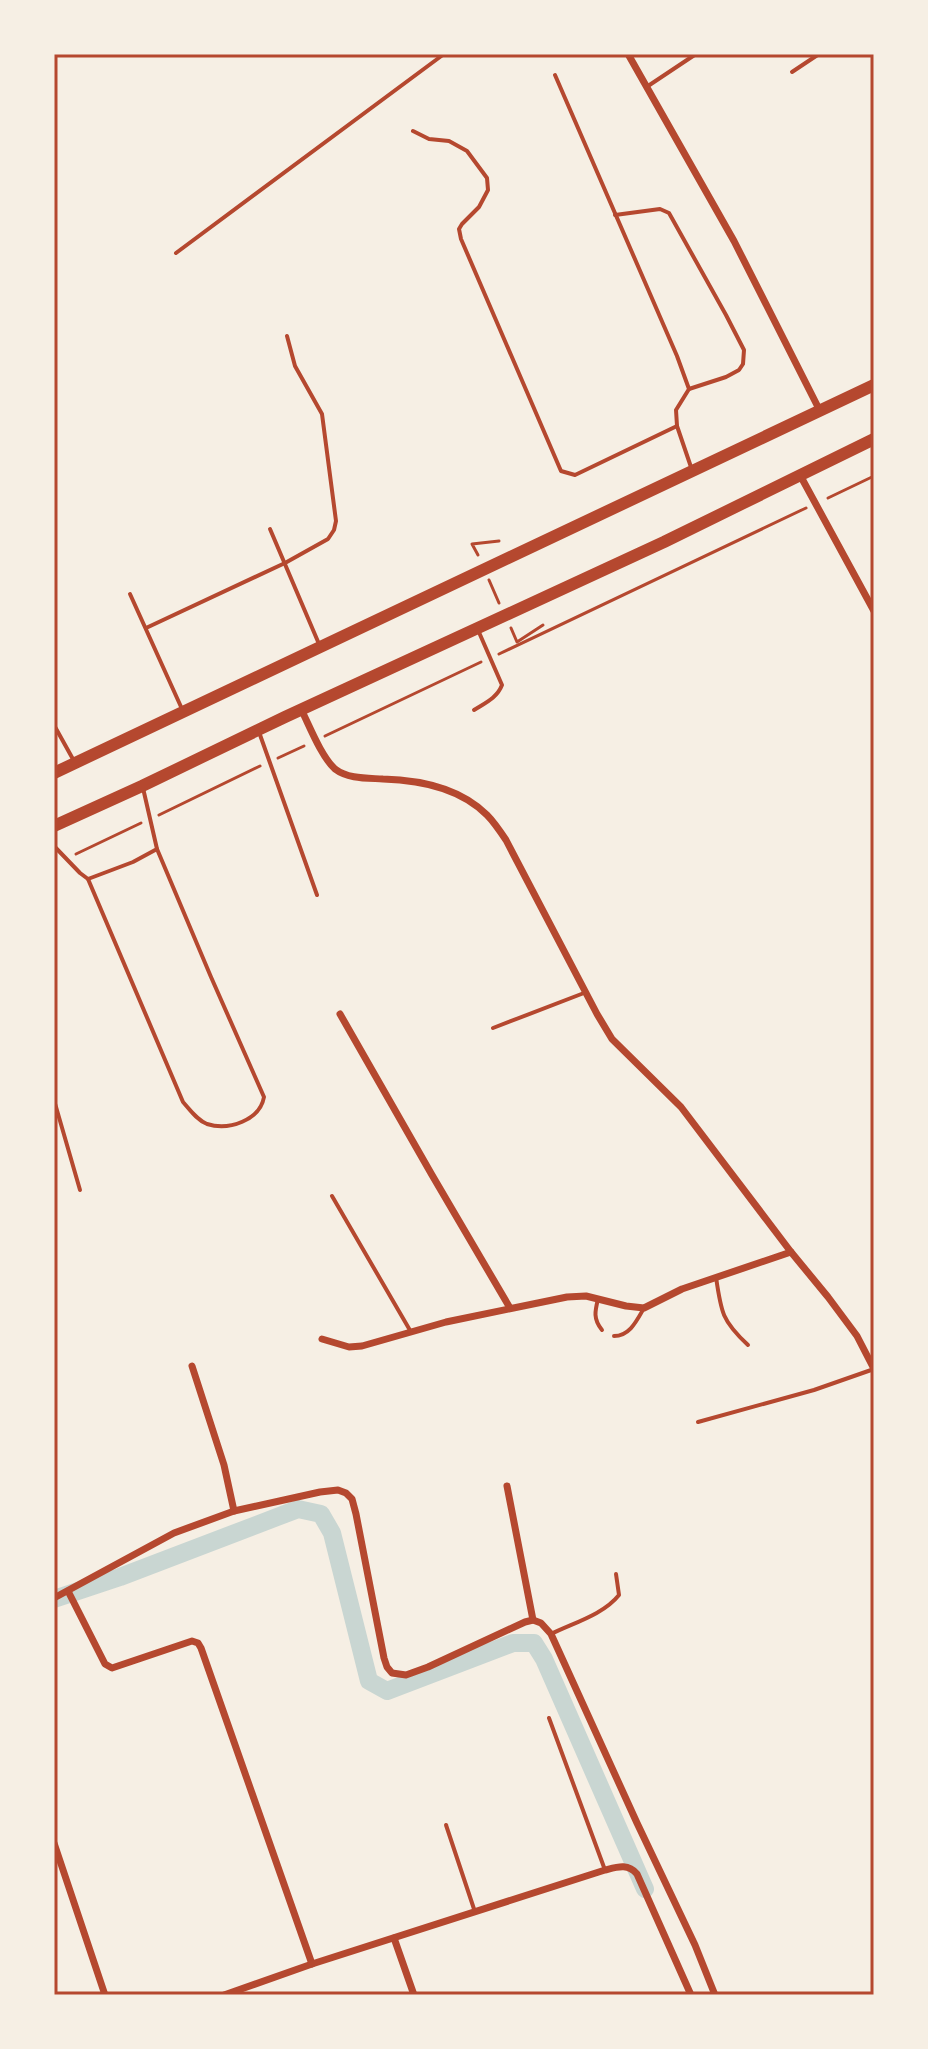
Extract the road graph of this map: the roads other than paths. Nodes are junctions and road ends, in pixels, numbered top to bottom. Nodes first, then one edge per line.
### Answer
1 (444, 54) edge
2 (628, 54) edge
3 (696, 54) edge
4 (819, 54) edge
5 (792, 72) dead end
6 (555, 75) dead end
7 (646, 87) junction
8 (413, 131) dead end
9 (615, 215) junction
10 (176, 253) dead end
11 (287, 336) dead end
12 (874, 385) edge
13 (689, 389) junction
14 (820, 411) junction
15 (677, 426) junction
16 (874, 439) edge
17 (693, 472) junction
18 (800, 475) junction
19 (270, 529) dead end
20 (285, 563) junction
21 (130, 594) dead end
22 (872, 601) edge
23 (874, 611) edge
24 (146, 628) junction
25 (477, 628) junction
26 (320, 646) junction
27 (301, 709) junction
28 (474, 710) dead end
29 (183, 711) junction
30 (54, 725) edge
31 (259, 730) junction
32 (75, 763) junction
33 (54, 773) edge
34 (142, 786) junction
35 (54, 826) edge
36 (54, 846) edge
37 (157, 849) junction
38 (88, 879) junction
39 (317, 895) dead end
40 (585, 993) junction
41 (340, 1014) dead end
42 (493, 1028) dead end
43 (54, 1100) edge
44 (80, 1190) dead end
45 (332, 1196) dead end
46 (791, 1252) junction
47 (716, 1277) junction
48 (598, 1299) junction
49 (510, 1308) junction
50 (644, 1308) junction
51 (602, 1330) dead end
52 (411, 1332) junction
53 (614, 1336) dead end
54 (322, 1339) dead end
55 (748, 1345) dead end
56 (192, 1366) dead end
57 (874, 1369) edge
58 (698, 1422) dead end
59 (507, 1486) dead end
60 (234, 1511) junction
61 (616, 1574) dead end
62 (68, 1591) junction
63 (54, 1598) edge
64 (533, 1620) junction
65 (551, 1634) junction
66 (549, 1718) dead end
67 (446, 1825) dead end
68 (54, 1843) edge
69 (605, 1870) junction
70 (475, 1912) junction
71 (394, 1938) junction
72 (312, 1964) junction
73 (105, 1995) edge
74 (224, 1995) edge
75 (414, 1995) edge
76 (691, 1995) edge
77 (715, 1995) edge

1 - 10 lane
2 - 7 street
3 - 7 lane
4 - 5 lane
6 - 9 lane
7 - 14 street
8 - 15 lane
9 - 13 lane
9 - 13 lane
11 - 20 lane
12 - 14 main road
13 - 15 lane
14 - 17 main road
15 - 17 lane
16 - 18 main road
17 - 26 main road
18 - 22 street
18 - 25 main road
19 - 20 lane
20 - 24 lane
20 - 26 lane
21 - 24 lane
22 - 23 street
24 - 29 lane
25 - 27 main road
25 - 28 lane
26 - 29 main road
27 - 31 main road
27 - 40 street
29 - 32 main road
30 - 32 lane
31 - 34 main road
31 - 39 lane
32 - 33 main road
34 - 35 main road
34 - 37 lane
36 - 38 lane
37 - 38 lane
37 - 38 lane
40 - 42 lane
40 - 46 street
41 - 49 street
43 - 44 lane
45 - 52 lane
46 - 47 street
46 - 57 street
47 - 50 street
47 - 55 lane
48 - 49 street
48 - 50 street
48 - 51 lane
49 - 52 street
50 - 53 lane
52 - 54 street
56 - 60 street
57 - 58 lane
59 - 64 street
60 - 62 street
60 - 64 street
61 - 65 lane
62 - 63 street
62 - 72 street
64 - 65 street
65 - 77 street
66 - 69 lane
67 - 70 lane
68 - 73 street
69 - 70 street
69 - 76 street
70 - 71 street
71 - 72 street
71 - 75 street
72 - 74 street

